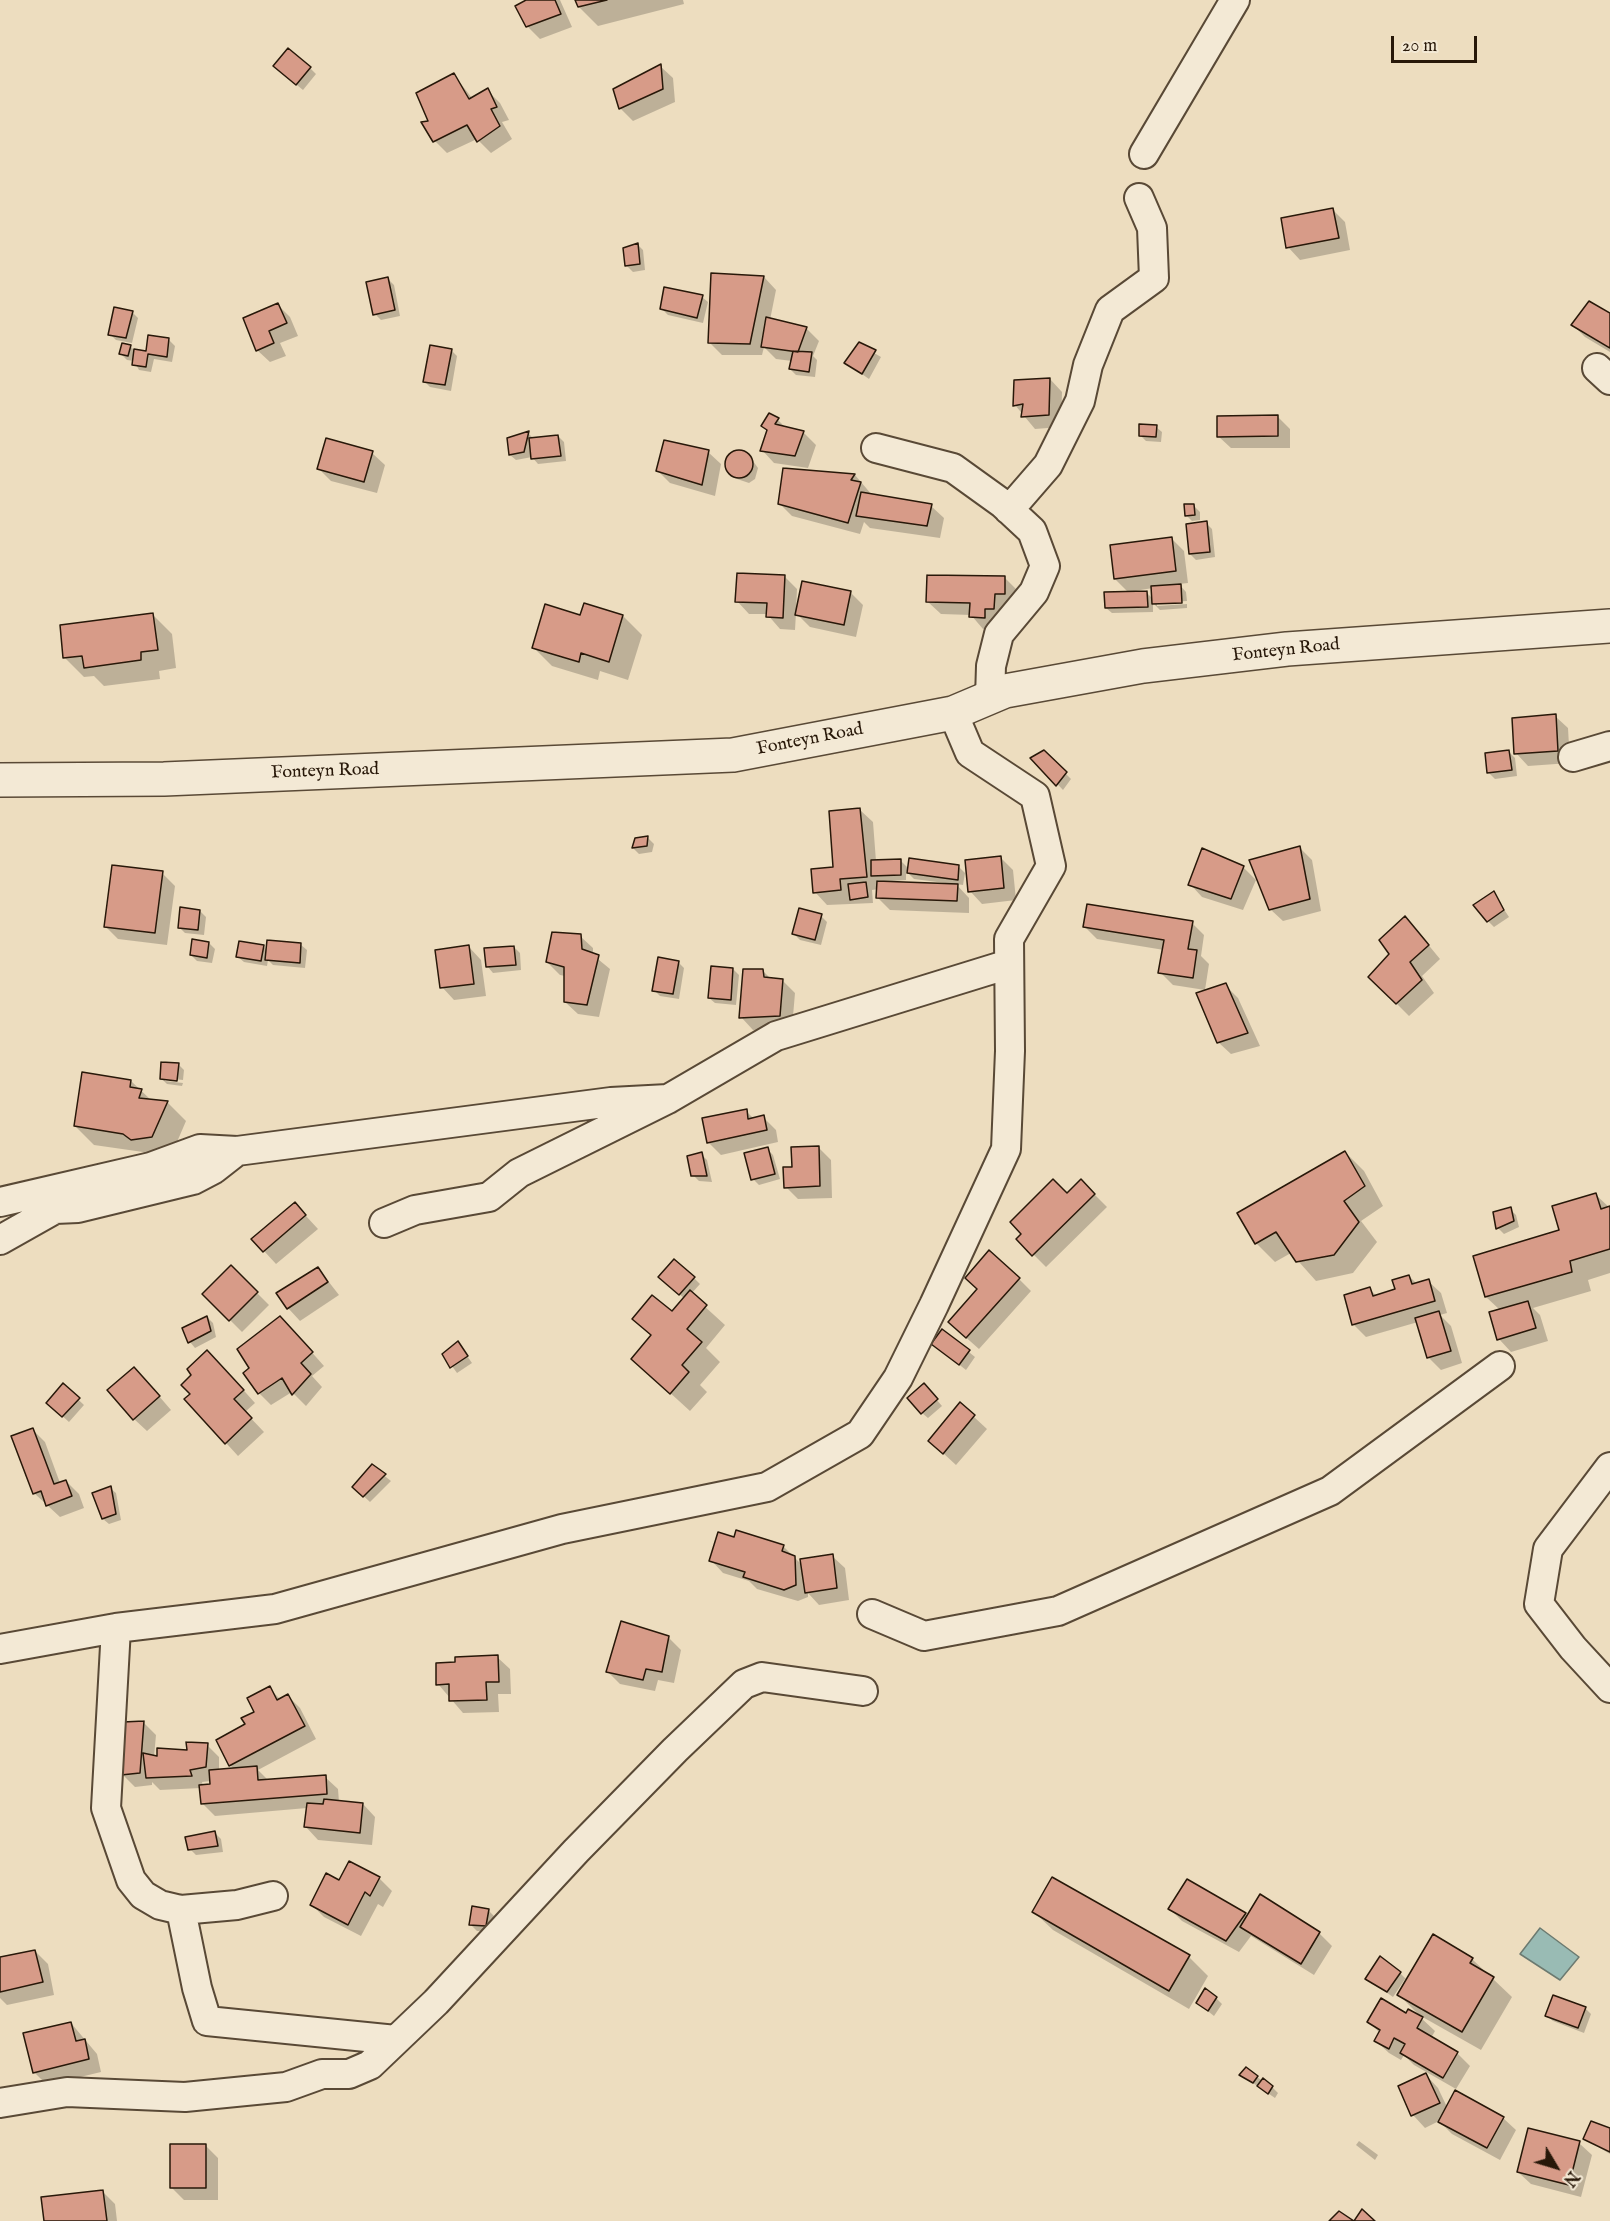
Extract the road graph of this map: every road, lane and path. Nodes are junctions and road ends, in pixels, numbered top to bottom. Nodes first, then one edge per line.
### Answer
1 (1235, 0) edge
2 (1144, 154) dead end
3 (1139, 198) dead end
4 (876, 448) dead end
5 (1009, 510) junction
6 (1610, 626) edge
7 (990, 698) junction
8 (953, 713) junction
9 (1610, 746) edge
10 (1573, 757) dead end
11 (0, 780) edge
12 (1009, 964) junction
13 (668, 1099) junction
14 (237, 1151) junction
15 (0, 1202) edge
16 (384, 1223) dead end
17 (0, 1240) edge
18 (1500, 1366) dead end
19 (1610, 1467) edge
20 (872, 1614) dead end
21 (116, 1628) junction
22 (0, 1649) edge
23 (1610, 1688) edge
24 (862, 1691) dead end
25 (273, 1896) dead end
26 (181, 1910) junction
27 (396, 2040) junction
28 (0, 2103) edge

1 - 2 street
3 - 5 street
4 - 5 street
5 - 7 street
6 - 7 street, Fonteyn Road
7 - 8 street, Fonteyn Road
8 - 11 street, Fonteyn Road
8 - 12 street
9 - 10 street
12 - 13 street
12 - 21 street
13 - 14 street
13 - 16 street
14 - 15 street
14 - 17 street
18 - 20 street
19 - 23 street
21 - 22 street
21 - 26 street
24 - 27 street
25 - 26 street
26 - 27 street
27 - 28 street

